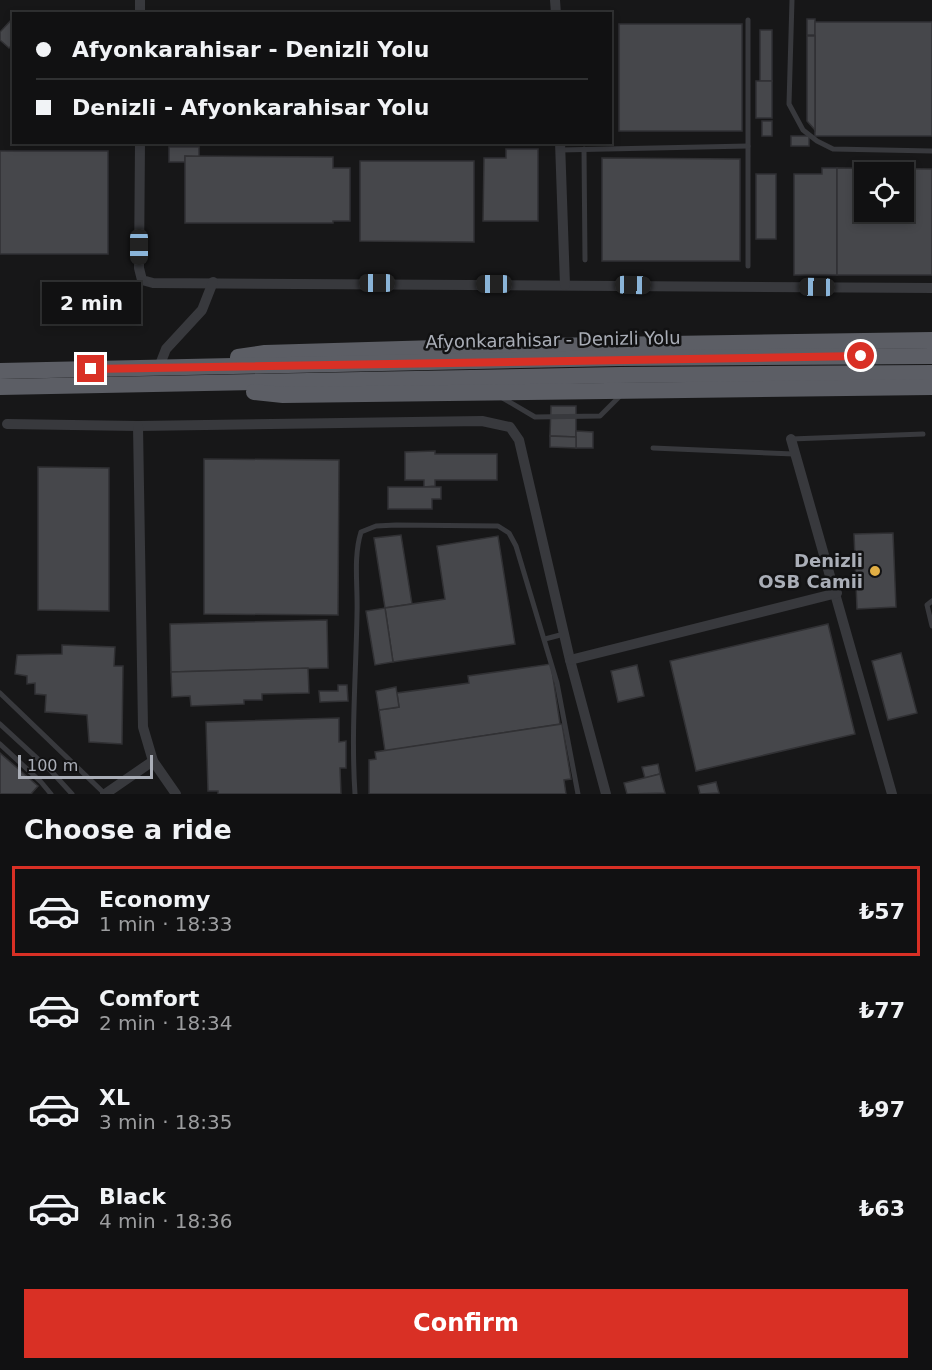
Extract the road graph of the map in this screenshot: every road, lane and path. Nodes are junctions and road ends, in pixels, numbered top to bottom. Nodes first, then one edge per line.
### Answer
1 (792, 0) edge
2 (748, 20) dead end
3 (140, 144) edge
4 (560, 146) edge
5 (603, 146) edge
6 (748, 146) junction
7 (584, 149) junction
8 (932, 151) edge
9 (585, 261) dead end
10 (748, 266) dead end
11 (213, 282) junction
12 (565, 285) junction
13 (932, 288) edge
14 (932, 340) edge
15 (932, 356) edge
16 (167, 367) junction
17 (0, 371) edge
18 (932, 373) edge
19 (173, 385) junction
20 (0, 387) edge
21 (932, 387) edge
22 (627, 389) junction
23 (492, 392) junction
24 (3, 424) edge
25 (138, 426) junction
26 (923, 434) dead end
27 (791, 439) joint
28 (653, 448) dead end
29 (794, 454) junction
30 (837, 593) junction
31 (932, 602) edge
32 (932, 626) edge
33 (564, 634) junction
34 (545, 639) junction
35 (570, 660) junction
36 (0, 693) edge
37 (0, 724) edge
38 (0, 744) edge
39 (153, 761) junction
40 (51, 794) edge
41 (72, 794) edge
42 (105, 794) edge
43 (176, 794) edge
44 (355, 794) edge
45 (578, 794) edge
46 (606, 794) edge
47 (892, 794) edge

1 - 8 lane
2 - 6 lane
3 - 11 street
4 - 7 lane
4 - 12 street
5 - 6 lane
5 - 7 lane
6 - 10 lane
7 - 9 lane
11 - 12 street
11 - 16 street
12 - 13 street
14 - 16 highway
15 - 16 highway, Afyonkarahisar - Denizli Yolu
16 - 17 highway
18 - 19 highway
19 - 20 highway
19 - 23 highway
21 - 22 highway
22 - 23 highway
22 - 23 lane
24 - 25 street
25 - 33 street
25 - 39 street
26 - 27 lane
27 - 29 street
28 - 29 lane
29 - 30 street
30 - 35 street
30 - 47 street
31 - 32 lane
33 - 34 lane
33 - 35 street
34 - 44 lane
34 - 45 lane
35 - 46 street
36 - 42 lane
37 - 41 lane
38 - 40 lane
39 - 42 street
39 - 43 street

